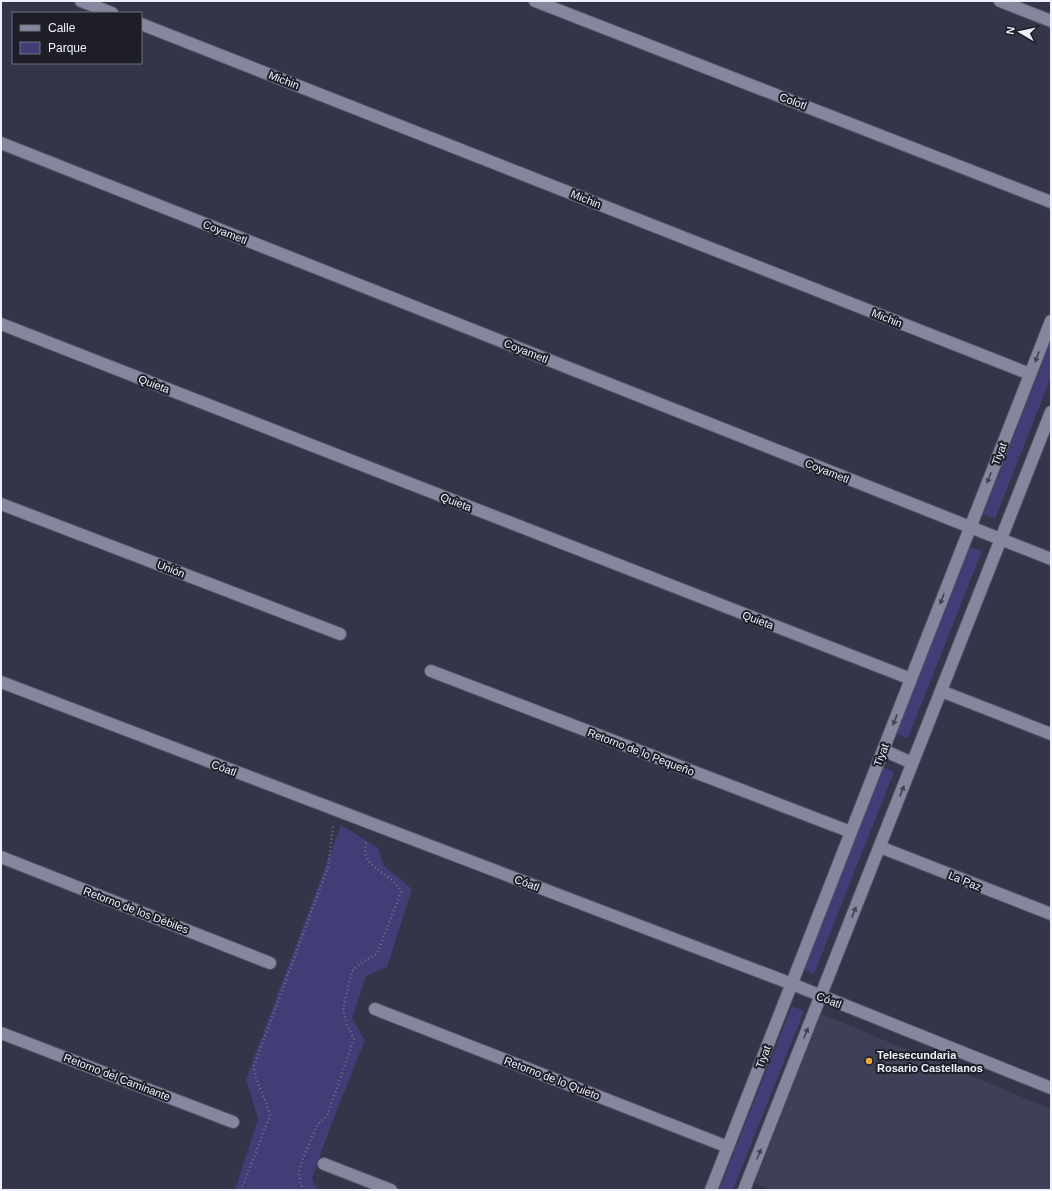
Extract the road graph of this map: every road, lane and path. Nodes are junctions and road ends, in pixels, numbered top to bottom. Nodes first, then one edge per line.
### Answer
1 (81, 1) edge
2 (535, 1) edge
3 (1000, 1) edge
4 (109, 12) edge
5 (1051, 21) edge
6 (142, 24) edge
7 (1, 143) edge
8 (1051, 202) edge
9 (1051, 321) edge
10 (1, 324) edge
11 (1030, 374) junction
12 (1051, 412) edge
13 (1, 504) edge
14 (970, 528) junction
15 (1000, 540) junction
16 (1051, 559) edge
17 (340, 634) dead end
18 (431, 671) dead end
19 (911, 679) junction
20 (1, 682) edge
21 (941, 691) junction
22 (1051, 734) edge
23 (883, 750) junction
24 (912, 763) junction
25 (338, 811) junction
26 (372, 824) junction
27 (851, 832) junction
28 (880, 847) junction
29 (1, 858) edge
30 (1051, 914) edge
31 (270, 963) dead end
32 (792, 984) junction
33 (820, 997) junction
34 (375, 1009) dead end
35 (1, 1033) edge
36 (1051, 1088) edge
37 (233, 1122) dead end
38 (728, 1147) junction
39 (324, 1164) dead end
40 (241, 1190) edge
41 (304, 1190) edge
42 (391, 1190) edge
43 (711, 1190) edge
44 (744, 1190) edge

1 - 4 street
2 - 8 street, Colotl
3 - 5 street
6 - 11 street, Michin
7 - 14 street, Coyametl
9 -> 11 street, Tiyat
10 - 19 street, Quieta
11 -> 14 street, Tiyat
12 - 15 street
13 - 17 street, Unión
14 - 15 street, Coyametl
14 -> 19 street, Tiyat
15 - 16 street, Coyametl
15 - 21 street
18 - 27 street, Retorno de lo Pequeño
19 -> 23 street, Tiyat
20 - 25 street, Cóatl
21 - 22 street
21 - 24 street
23 - 24 street
23 - 27 street, Tiyat
28 -> 24 street
25 - 26 street, Cóatl
25 - 40 path
26 - 32 street, Cóatl
26 - 41 path
27 - 32 street, Tiyat
28 - 30 street, La Paz
33 -> 28 street
29 - 31 street, Retorno de los Débiles
32 - 33 street, Cóatl
32 - 38 street, Tiyat
33 - 36 street, Cóatl
44 -> 33 street
34 - 38 street, Retorno de lo Quieto
35 - 37 street, Retorno del Caminante
38 - 43 street, Tiyat
39 - 42 street

